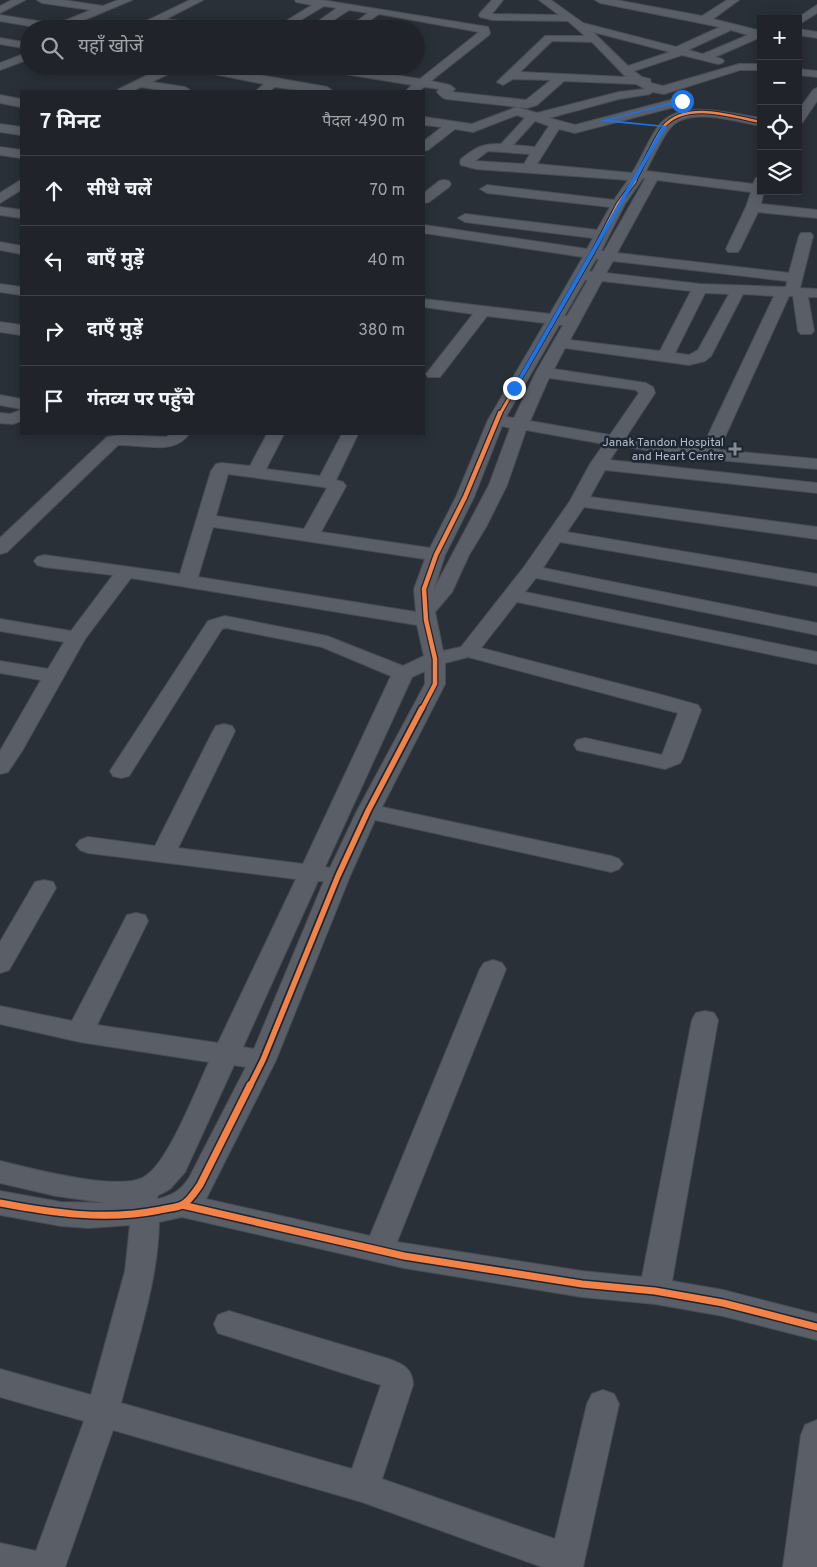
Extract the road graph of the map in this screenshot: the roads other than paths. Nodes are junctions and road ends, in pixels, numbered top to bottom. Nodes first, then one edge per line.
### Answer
1 (20, 0) edge
2 (42, 0) edge
3 (127, 0) edge
4 (198, 0) edge
5 (300, 0) edge
6 (498, 0) edge
7 (600, 0) edge
8 (734, 0) edge
9 (548, 1) edge
10 (322, 3) junction
11 (378, 5) edge
12 (347, 6) junction
13 (817, 8) edge
14 (0, 10) edge
15 (104, 14) junction
16 (0, 18) edge
17 (702, 19) junction
18 (802, 19) edge
19 (79, 20) edge
20 (156, 20) edge
21 (293, 20) edge
22 (326, 20) edge
23 (361, 20) edge
24 (436, 20) junction
25 (20, 21) edge
26 (575, 21) junction
27 (732, 26) junction
28 (676, 28) dead end
29 (425, 29) edge
30 (802, 33) edge
31 (660, 35) dead end
32 (817, 35) edge
33 (594, 40) junction
34 (0, 41) edge
35 (644, 41) junction
36 (20, 44) edge
37 (681, 51) junction
38 (705, 57) junction
39 (20, 58) edge
40 (524, 61) junction
41 (719, 61) junction
42 (544, 62) dead end
43 (603, 65) dead end
44 (0, 67) edge
45 (739, 67) junction
46 (625, 68) junction
47 (693, 68) dead end
48 (757, 68) edge
49 (802, 72) edge
50 (817, 74) edge
51 (157, 75) edge
52 (234, 75) edge
53 (367, 75) edge
54 (510, 75) junction
55 (659, 78) dead end
56 (557, 81) junction
57 (642, 82) junction
58 (140, 83) junction
59 (274, 83) junction
60 (417, 88) edge
61 (125, 90) edge
62 (180, 90) edge
63 (264, 90) edge
64 (320, 90) edge
65 (659, 90) junction
66 (602, 91) dead end
67 (817, 92) edge
68 (0, 99) edge
69 (484, 99) junction
70 (682, 101) dead end
71 (20, 103) edge
72 (582, 105) junction
73 (481, 113) dead end
74 (802, 114) edge
75 (500, 116) junction
76 (535, 116) junction
77 (616, 118) junction
78 (425, 121) edge
79 (602, 121) junction
80 (757, 121) edge
81 (671, 123) junction
82 (556, 124) junction
83 (453, 125) junction
84 (0, 128) edge
85 (20, 131) edge
86 (425, 146) edge
87 (504, 148) junction
88 (0, 151) edge
89 (537, 151) junction
90 (20, 154) edge
91 (497, 166) junction
92 (537, 168) junction
93 (643, 176) junction
94 (7, 179) dead end
95 (20, 183) edge
96 (20, 184) edge
97 (444, 184) dead end
98 (757, 185) edge
99 (757, 192) edge
100 (481, 196) junction
101 (0, 198) edge
102 (425, 198) edge
103 (618, 204) junction
104 (753, 207) junction
105 (12, 213) edge
106 (817, 214) edge
107 (465, 218) junction
108 (0, 222) edge
109 (425, 230) edge
110 (450, 234) junction
111 (602, 235) junction
112 (806, 236) dead end
113 (0, 246) edge
114 (733, 248) dead end
115 (20, 250) edge
116 (600, 255) junction
117 (580, 275) junction
118 (597, 276) junction
119 (0, 288) edge
120 (700, 288) junction
121 (793, 288) junction
122 (738, 290) junction
123 (20, 291) edge
124 (817, 293) edge
125 (425, 303) edge
126 (483, 310) junction
127 (554, 320) junction
128 (571, 322) junction
129 (0, 327) edge
130 (20, 330) edge
131 (806, 331) dead end
132 (560, 343) junction
133 (666, 357) junction
134 (425, 358) edge
135 (444, 360) junction
136 (544, 372) junction
137 (434, 374) dead end
138 (0, 400) edge
139 (20, 404) edge
140 (20, 416) edge
141 (0, 418) edge
142 (496, 420) junction
143 (520, 424) junction
144 (179, 435) edge
145 (274, 435) edge
146 (350, 435) edge
147 (614, 440) junction
148 (708, 454) junction
149 (598, 464) junction
150 (817, 464) edge
151 (256, 472) junction
152 (326, 482) junction
153 (817, 488) edge
154 (579, 501) junction
155 (206, 520) junction
156 (817, 533) edge
157 (310, 536) junction
158 (555, 536) junction
159 (0, 548) edge
160 (436, 555) junction
161 (44, 560) dead end
162 (126, 571) junction
163 (531, 571) junction
164 (817, 580) edge
165 (187, 582) junction
166 (513, 595) junction
167 (426, 616) junction
168 (0, 625) edge
169 (817, 629) edge
170 (76, 638) junction
171 (468, 651) junction
172 (817, 658) edge
173 (435, 659) junction
174 (0, 667) edge
175 (403, 673) junction
176 (55, 676) junction
177 (224, 731) dead end
178 (585, 745) dead end
179 (4, 756) edge
180 (121, 771) dead end
181 (368, 811) junction
182 (88, 845) dead end
183 (163, 854) junction
184 (612, 864) dead end
185 (309, 873) junction
186 (338, 876) junction
187 (44, 888) dead end
188 (136, 921) dead end
189 (0, 964) edge
190 (493, 969) dead end
191 (0, 1015) edge
192 (704, 1020) dead end
193 (80, 1032) junction
194 (227, 1053) junction
195 (262, 1060) junction
196 (0, 1172) edge
197 (144, 1201) junction
198 (0, 1203) edge
199 (182, 1205) junction
200 (379, 1250) junction
201 (655, 1291) junction
202 (230, 1324) dead end
203 (817, 1327) edge
204 (0, 1383) edge
205 (603, 1404) dead end
206 (103, 1412) junction
207 (817, 1435) edge
208 (362, 1488) junction
209 (0, 1559) edge
210 (567, 1563) edge
211 (35, 1567) edge
212 (48, 1567) edge
213 (800, 1567) edge

1 - 14 street
2 - 15 street
3 - 15 street
4 - 20 street
5 - 10 street
6 - 26 street
7 - 17 street
8 - 17 street
9 - 26 street
10 - 12 street
10 - 21 street
11 - 12 street
11 - 23 street
11 - 24 street
12 - 22 street
13 - 18 street
15 - 19 street
16 - 25 street
17 - 27 street
17 - 28 street
24 - 29 street
24 - 60 street
26 - 33 street
26 - 35 street
27 - 37 street
27 - 38 street
30 - 32 street
31 - 35 street
33 - 40 street
33 - 46 street
34 - 36 street
35 - 37 street
37 - 38 street
37 - 46 street
38 - 41 street
39 - 44 street
40 - 42 street
40 - 54 street
41 - 45 street
41 - 47 street
43 - 46 street
45 - 48 street
45 - 65 street
46 - 57 street
49 - 50 street
51 - 58 street
52 - 59 street
53 - 60 street
54 - 56 street
54 - 69 street
55 - 57 street
56 - 57 street
56 - 66 street
56 - 69 street
57 - 65 street
58 - 61 street
58 - 62 street
59 - 63 street
59 - 64 street
60 - 69 street
65 - 72 street
67 - 74 street
68 - 71 street
70 - 77 street
72 - 76 street
72 - 77 street
73 - 75 street
75 - 76 street
75 - 83 street
76 - 82 street
76 - 87 street
77 - 79 street
78 - 83 street
79 - 81 street
79 - 82 street
80 - 81 street
81 - 93 street
82 - 89 street
83 - 86 street
84 - 85 street
87 - 89 street
87 - 91 street
88 - 90 street
89 - 92 street
91 - 92 street
91 - 100 street
92 - 93 street
93 - 98 street
93 - 103 street
93 - 116 street
94 - 95 street
96 - 101 street
97 - 102 street
99 - 104 street
100 - 103 street
100 - 107 street
103 - 111 street
104 - 106 street
104 - 114 street
105 - 108 street
107 - 110 street
107 - 111 street
109 - 110 street
110 - 116 street
111 - 116 street
112 - 121 street
113 - 115 street
116 - 117 street
116 - 118 street
116 - 121 street
117 - 118 street
117 - 127 street
118 - 120 street
118 - 128 street
119 - 123 street
120 - 122 street
120 - 133 street
121 - 122 street
121 - 124 street
121 - 131 street
121 - 148 street
122 - 133 street
125 - 126 street
126 - 127 street
126 - 135 street
127 - 128 street
127 - 142 street
128 - 132 street
129 - 130 street
132 - 133 street
132 - 136 street
134 - 135 street
135 - 137 street
136 - 143 street
136 - 147 street
138 - 139 street
140 - 141 street
142 - 143 street
142 - 160 street
143 - 147 street
143 - 167 street
144 - 159 street
145 - 151 street
146 - 152 street
147 - 148 street
147 - 149 street
148 - 150 street
149 - 153 street
149 - 154 street
151 - 152 street
151 - 155 street
152 - 157 street
154 - 156 street
154 - 158 street
155 - 157 street
155 - 165 street
157 - 160 street
158 - 163 street
158 - 164 street
160 - 167 street
161 - 162 street
162 - 165 street
162 - 170 street
163 - 166 street
163 - 169 street
165 - 167 street
166 - 171 street
166 - 172 street
167 - 173 street
168 - 170 street
170 - 176 street
171 - 173 street
171 - 178 street
173 - 175 street
173 - 181 street
174 - 176 street
175 - 180 street
175 - 185 street
176 - 179 street
177 - 183 street
181 - 184 street
181 - 186 street
182 - 183 street
183 - 185 street
185 - 186 street
185 - 194 street
186 - 195 street
187 - 189 street
188 - 193 street
190 - 200 street
191 - 193 street
192 - 201 street
193 - 194 street
194 - 195 street
194 - 197 street
195 - 199 street
196 - 197 street
197 - 198 street
197 - 199 street
197 - 206 street
199 - 200 street
200 - 201 street
201 - 203 street
202 - 208 street
204 - 206 street
205 - 210 street
206 - 208 street
206 - 212 street
207 - 213 street
208 - 210 street
209 - 211 street

